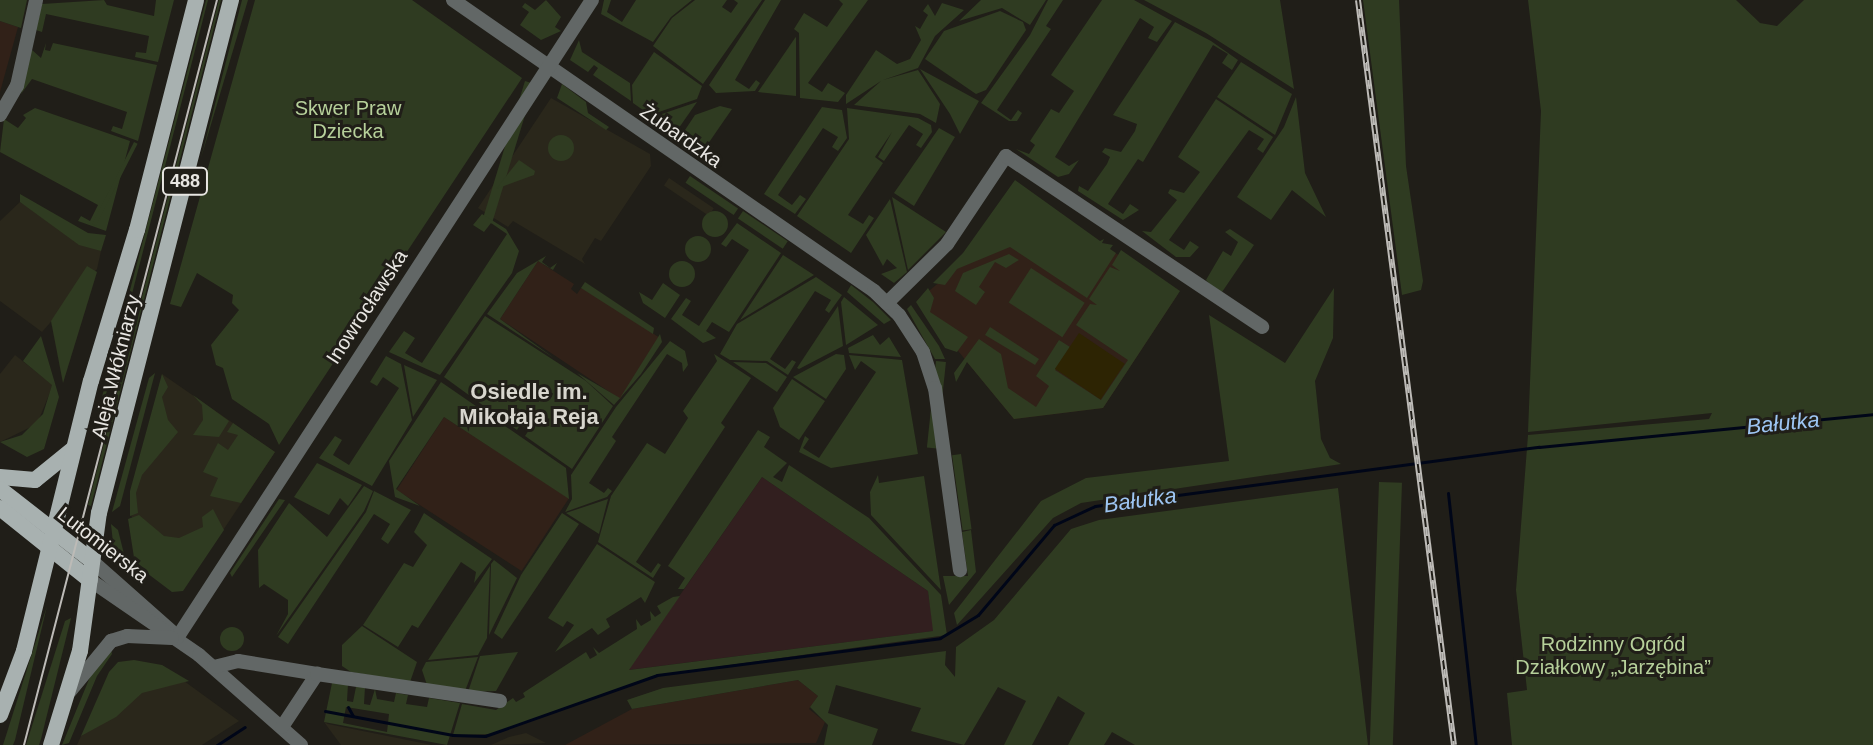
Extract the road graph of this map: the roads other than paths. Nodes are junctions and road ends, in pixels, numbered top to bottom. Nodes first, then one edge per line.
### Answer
1 (36, 0) edge
2 (196, 0) edge
3 (231, 0) edge
4 (453, 0) edge
5 (592, 0) edge
6 (550, 69) junction
7 (0, 115) edge
8 (887, 303) junction
9 (1262, 327) dead end
10 (73, 449) junction
11 (0, 477) edge
12 (0, 489) edge
13 (0, 508) edge
14 (51, 539) junction
15 (92, 561) junction
16 (960, 570) dead end
17 (90, 580) junction
18 (177, 638) junction
19 (214, 667) junction
20 (317, 674) junction
21 (70, 691) junction
22 (500, 701) dead end
23 (0, 715) edge
24 (282, 727) junction
25 (51, 745) edge
26 (301, 745) edge

1 - 7 street
2 - 10 main road, Aleja Włókniarzy / 488
3 - 15 main road, Aleja Włókniarzy / 488
4 - 6 street, Żubardzka
5 - 6 street, Inowrocławska
6 - 8 street, Żubardzka
6 - 18 street, Inowrocławska
8 - 9 street
8 - 16 street, Żubardzka
10 - 11 main road
10 - 14 main road, Aleja Włókniarzy / 488
12 - 14 main road, Lutomierska
13 - 14 main road, Lutomierska
14 - 15 main road, Lutomierska
14 - 17 main road, Lutomierska
14 - 23 main road, Aleja Włókniarzy / 488
15 - 17 main road, Aleja Włókniarzy / 488
15 - 18 street, Lutomierska
17 - 18 street, Lutomierska
17 - 21 main road, Aleja Włókniarzy / 488
18 - 19 street, Lutomierska
18 - 21 street
19 - 20 street
19 - 24 street, Lutomierska
20 - 22 street
20 - 24 street
21 - 25 main road, Aleja Włókniarzy / 488
24 - 26 street, Lutomierska

